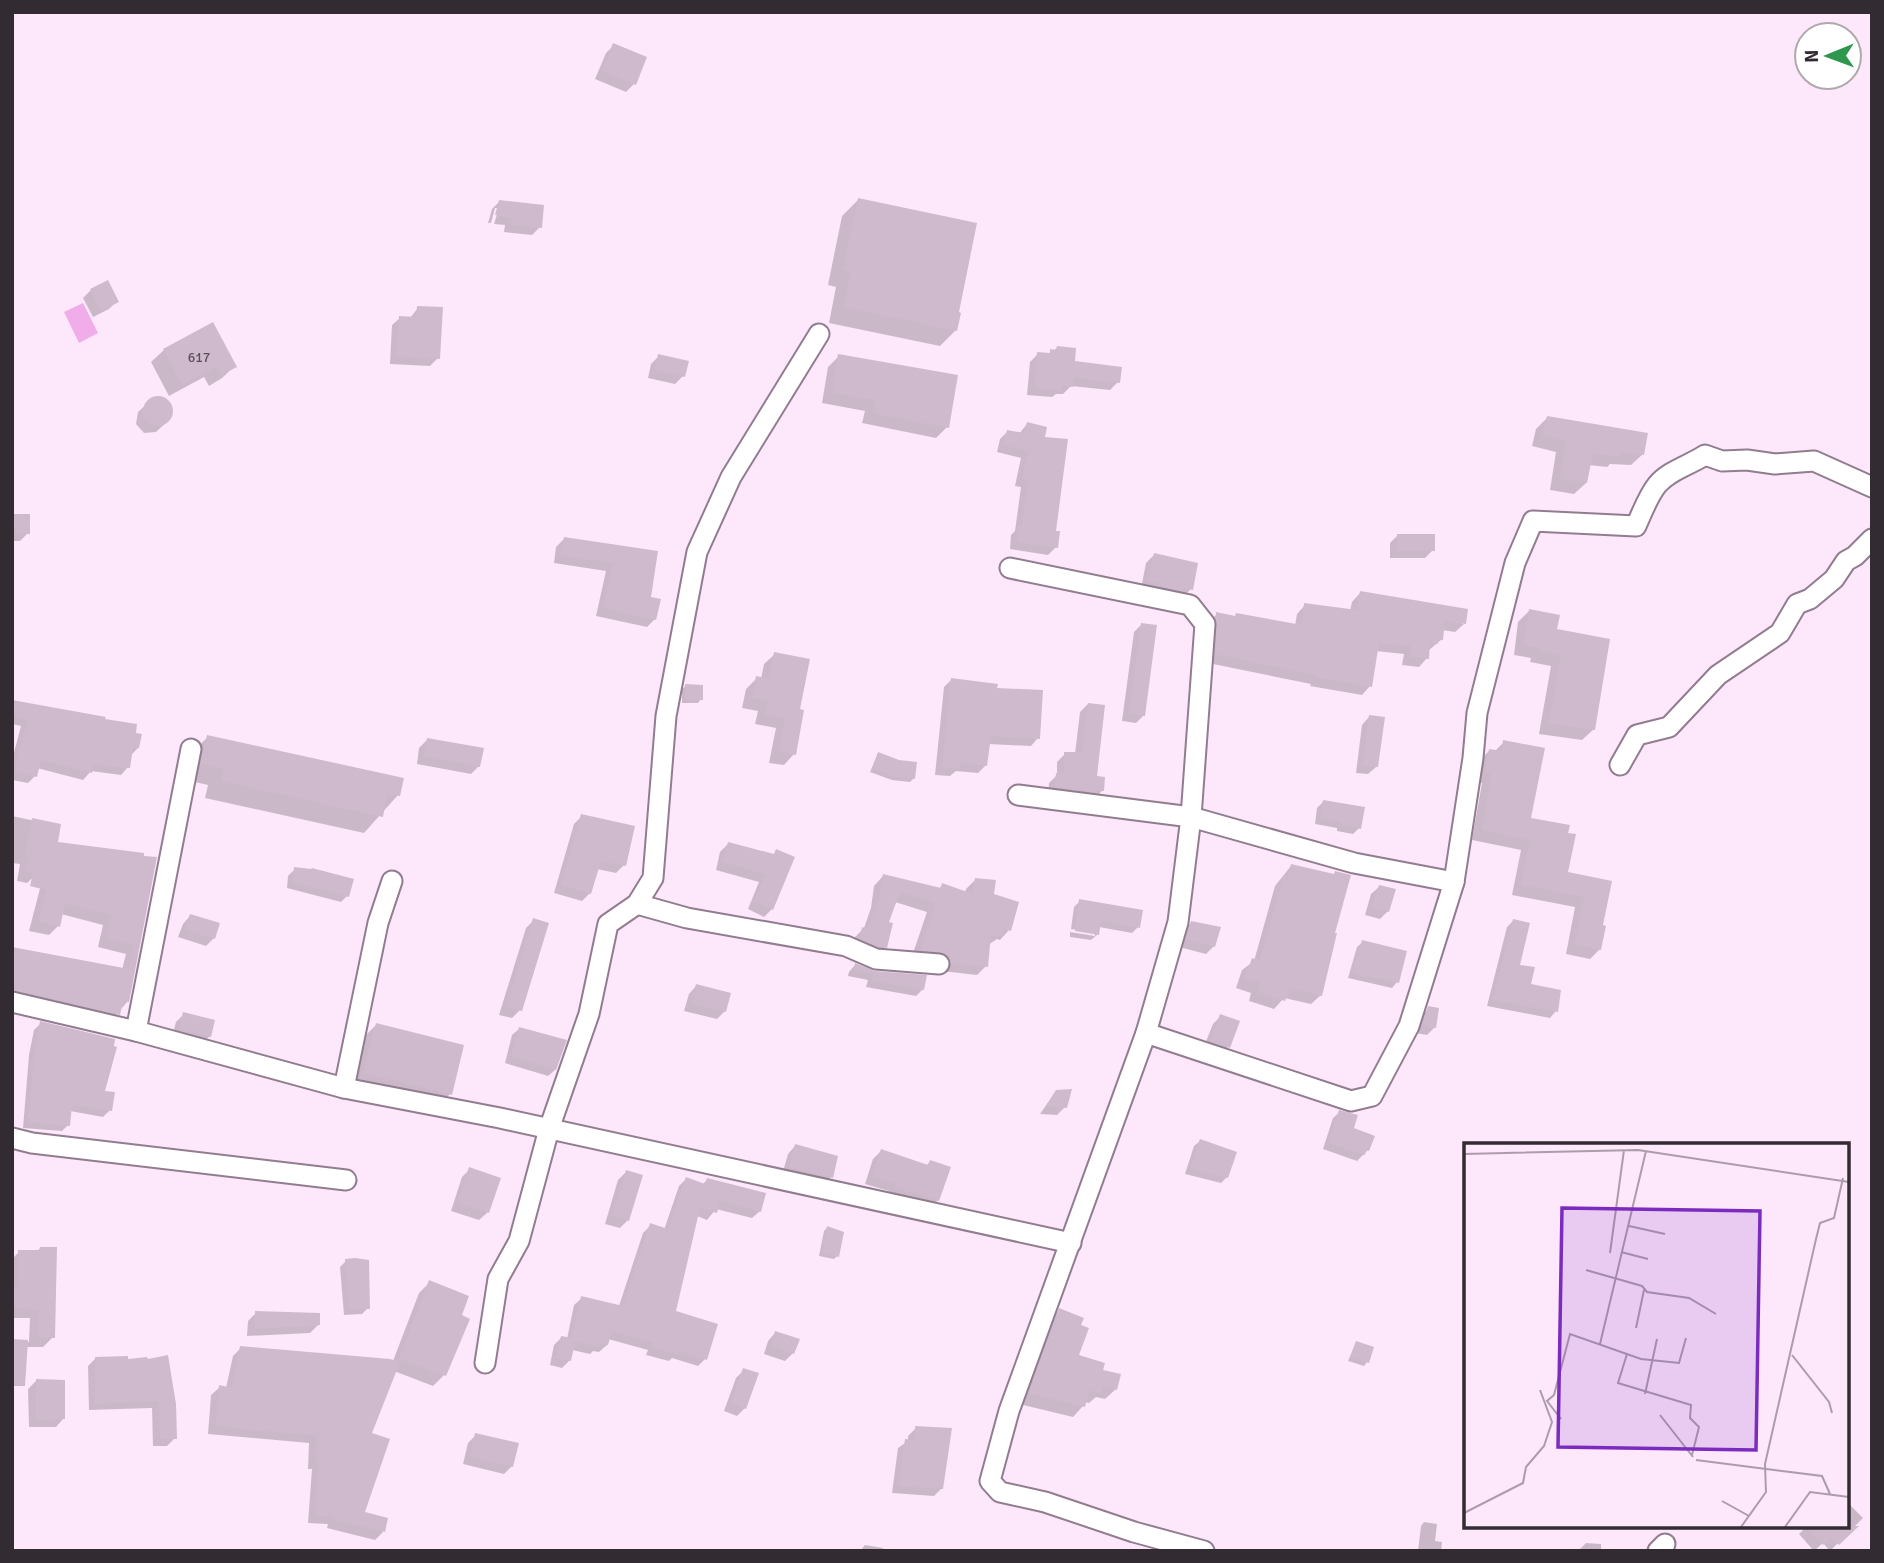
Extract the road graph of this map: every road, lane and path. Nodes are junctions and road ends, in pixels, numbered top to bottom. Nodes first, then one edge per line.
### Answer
1 (819, 334) dead end
2 (1872, 487) edge
3 (1872, 538) edge
4 (1010, 569) dead end
5 (191, 749) dead end
6 (1620, 765) dead end
7 (1018, 795) dead end
8 (1191, 817) junction
9 (392, 881) dead end
10 (1454, 882) junction
11 (637, 904) junction
12 (939, 964) dead end
13 (12, 1002) edge
14 (136, 1031) junction
15 (1146, 1034) junction
16 (344, 1088) junction
17 (549, 1129) junction
18 (12, 1138) edge
19 (346, 1180) dead end
20 (1071, 1243) junction
21 (485, 1363) dead end
22 (1204, 1551) edge

1 - 11 street
2 - 10 street
3 - 6 street
4 - 8 street
5 - 14 street
7 - 8 street
8 - 10 street
8 - 15 street
9 - 16 street
10 - 15 street
11 - 12 street
11 - 17 street
13 - 14 street
14 - 16 street
15 - 20 street
16 - 17 street
17 - 20 street
17 - 21 street
18 - 19 street
20 - 22 street

